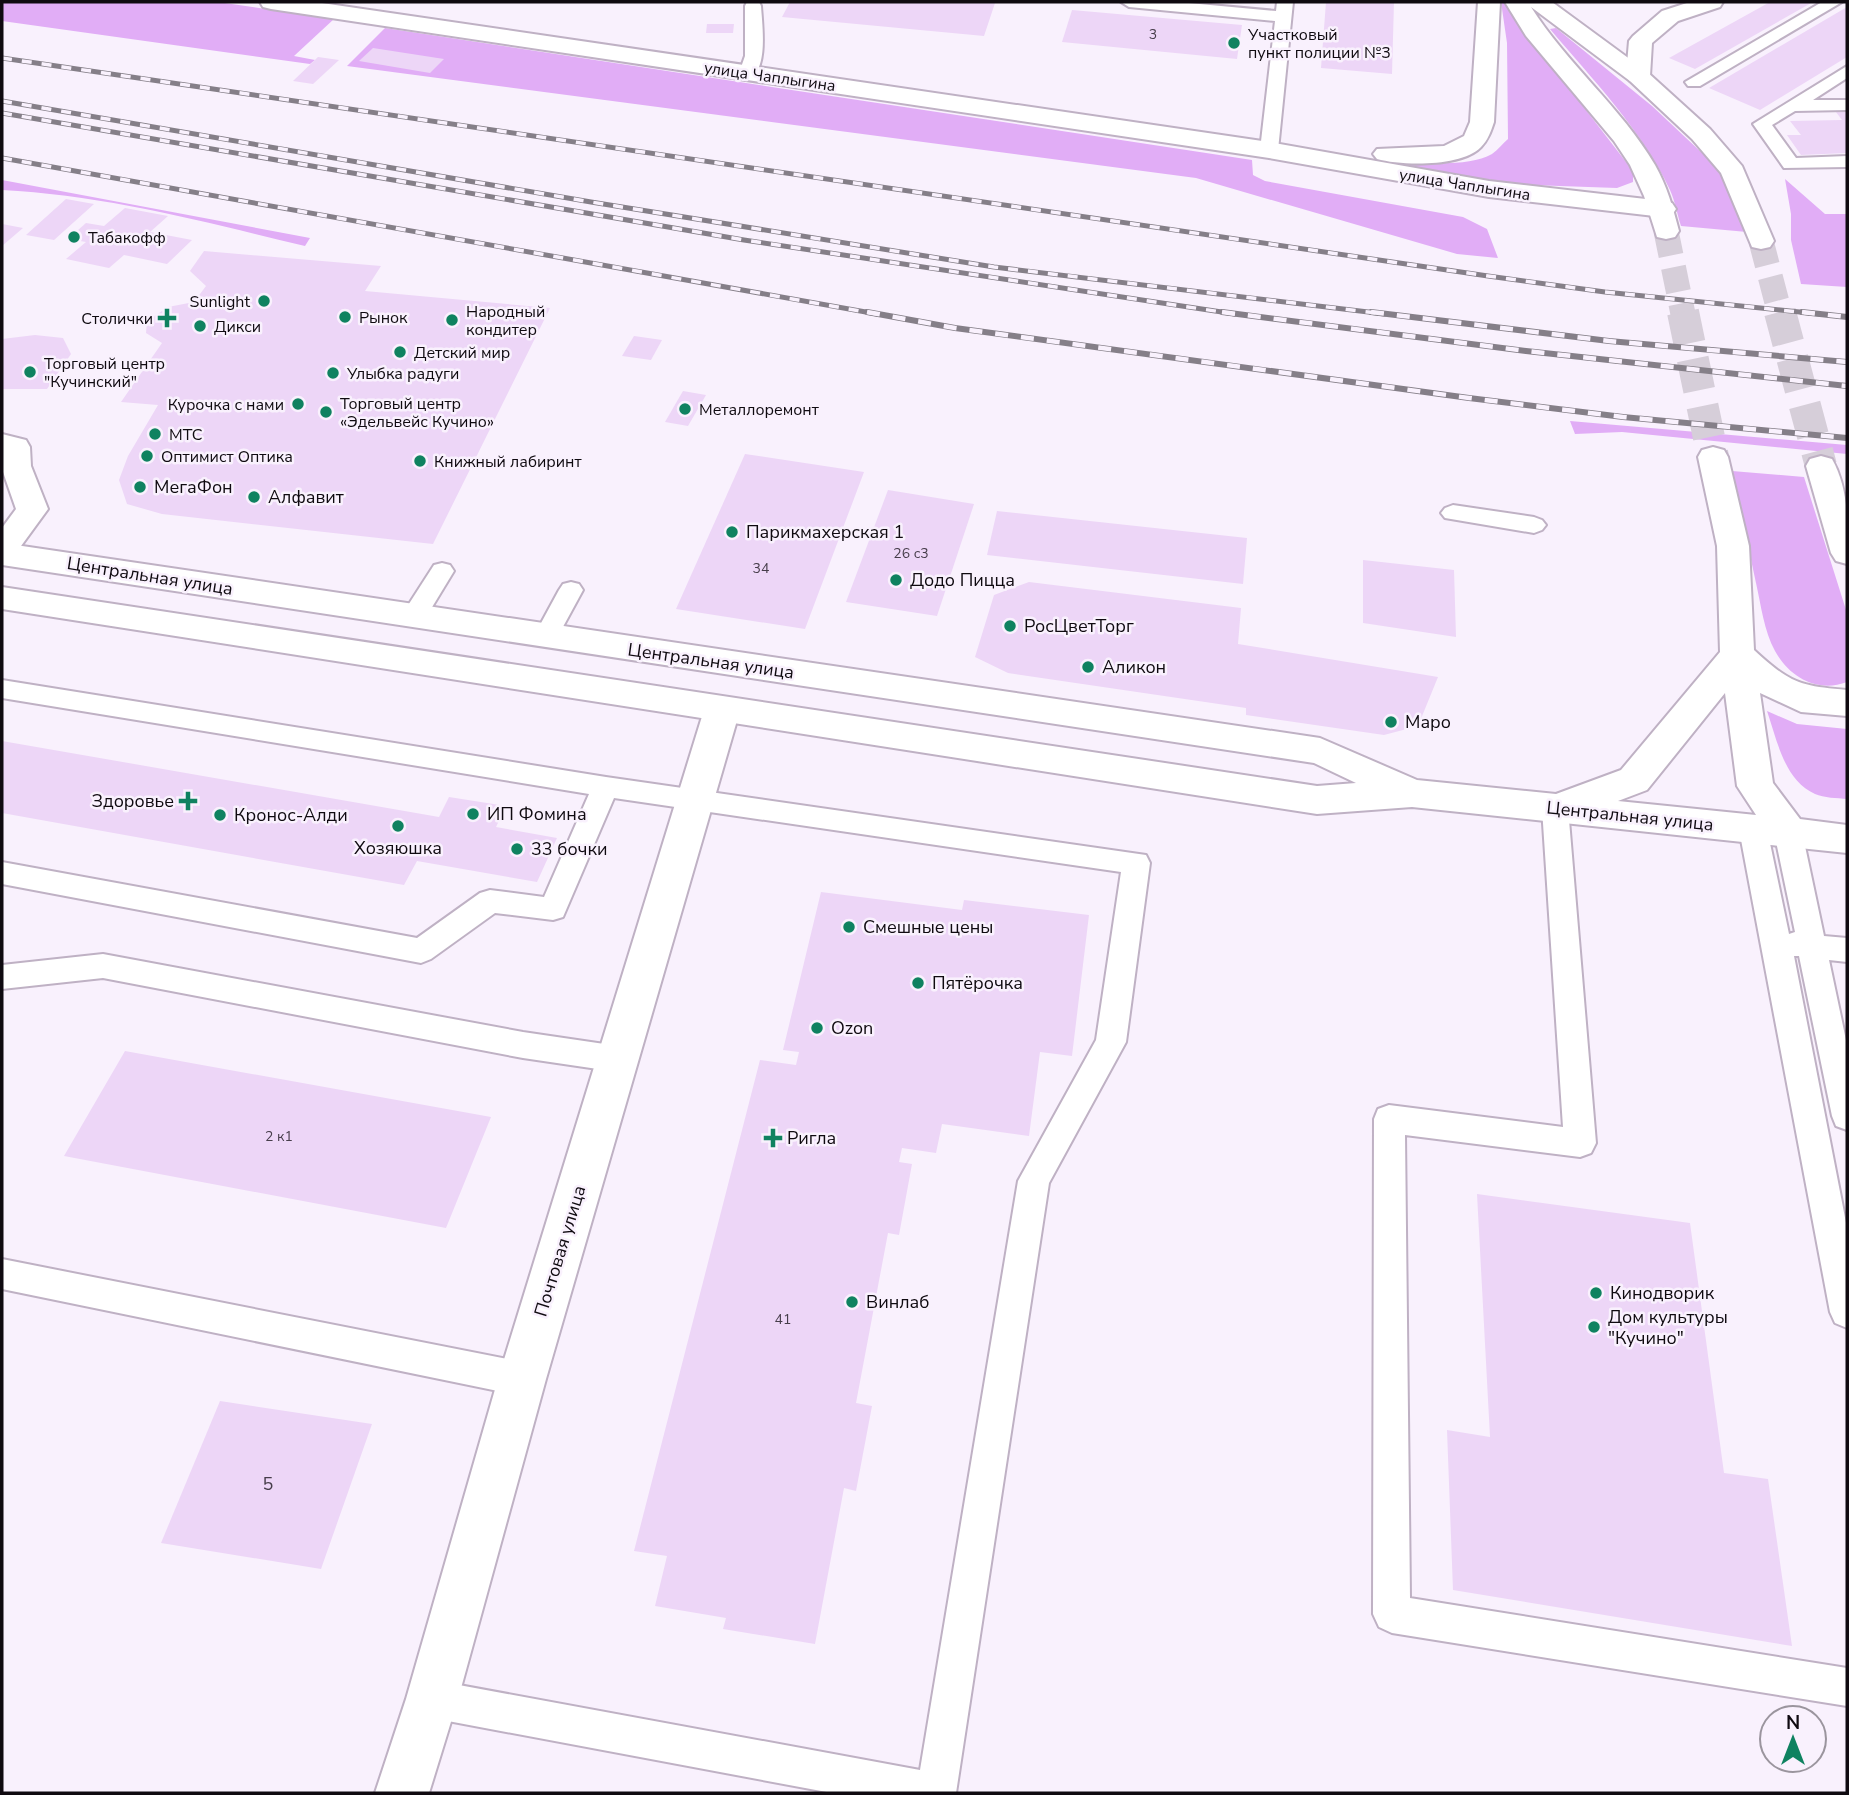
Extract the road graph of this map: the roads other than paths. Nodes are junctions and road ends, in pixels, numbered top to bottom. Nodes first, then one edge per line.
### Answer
1 (271, 2) edge
2 (1129, 2) edge
3 (1489, 2) edge
4 (1516, 2) edge
5 (1538, 2) edge
6 (1712, 2) edge
7 (1834, 2) edge
8 (753, 6) dead end
9 (1284, 9) edge
10 (1847, 71) edge
11 (748, 73) junction
12 (1638, 76) junction
13 (1694, 82) dead end
14 (1847, 104) edge
15 (1791, 106) junction
16 (1269, 150) junction
17 (1847, 163) edge
18 (1761, 241) tunnel mouth
19 (2, 444) edge
20 (1713, 457) tunnel mouth
21 (1821, 466) tunnel mouth
22 (1453, 513) dead end
23 (12, 524) edge
24 (1534, 525) dead end
25 (2, 552) edge
26 (1847, 553) edge
27 (442, 571) dead end
28 (571, 590) dead end
29 (2, 598) edge
30 (414, 617) junction
31 (546, 636) junction
32 (1737, 653) junction
33 (2, 689) edge
34 (1847, 703) edge
35 (722, 710) junction
36 (606, 787) junction
37 (1412, 793) junction
38 (696, 799) junction
39 (1555, 808) junction
40 (1770, 831) junction
41 (1847, 839) edge
42 (2, 873) edge
43 (1777, 943) junction
44 (1812, 947) junction
45 (1847, 950) edge
46 (2, 977) edge
47 (618, 1059) junction
48 (1847, 1116) edge
49 (2, 1274) edge
50 (1847, 1312) edge
51 (522, 1379) junction
52 (1847, 1687) edge
53 (432, 1699) junction
54 (402, 1793) edge
55 (936, 1793) edge

1 - 11 main road, улица Чаплыгина
2 - 9 lane
3 - 16 main road, улица Чаплыгина
4 - 16 main road, улица Чаплыгина
5 - 12 main road
6 - 12 main road
7 - 13 lane
8 - 11 lane
9 - 16 lane
10 - 15 lane
11 - 16 main road, улица Чаплыгина
12 - 18 main road
14 - 15 lane
15 - 17 lane
19 - 23 main road
20 - 32 main road
21 - 26 main road
22 - 24 lane
23 - 25 main road
25 - 30 main road, Центральная улица
27 - 30 lane
28 - 31 lane
29 - 35 main road, Центральная улица
30 - 31 main road, Центральная улица
31 - 37 main road, Центральная улица
32 - 34 main road
32 - 39 main road
32 - 40 main road
33 - 36 lane
35 - 37 main road, Центральная улица
35 - 38 main road, Почтовая улица
36 - 38 lane
36 - 42 lane
37 - 39 main road, Центральная улица
38 - 47 main road, Почтовая улица
38 - 55 lane
39 - 40 main road, Центральная улица
39 - 52 lane
40 - 41 main road, Центральная улица
40 - 43 lane
40 - 44 lane
43 - 44 lane
43 - 50 lane
44 - 45 lane
44 - 48 lane
46 - 47 lane
47 - 51 main road, Почтовая улица
49 - 51 lane
51 - 53 main road, Почтовая улица
53 - 54 main road, Почтовая улица
53 - 55 lane

